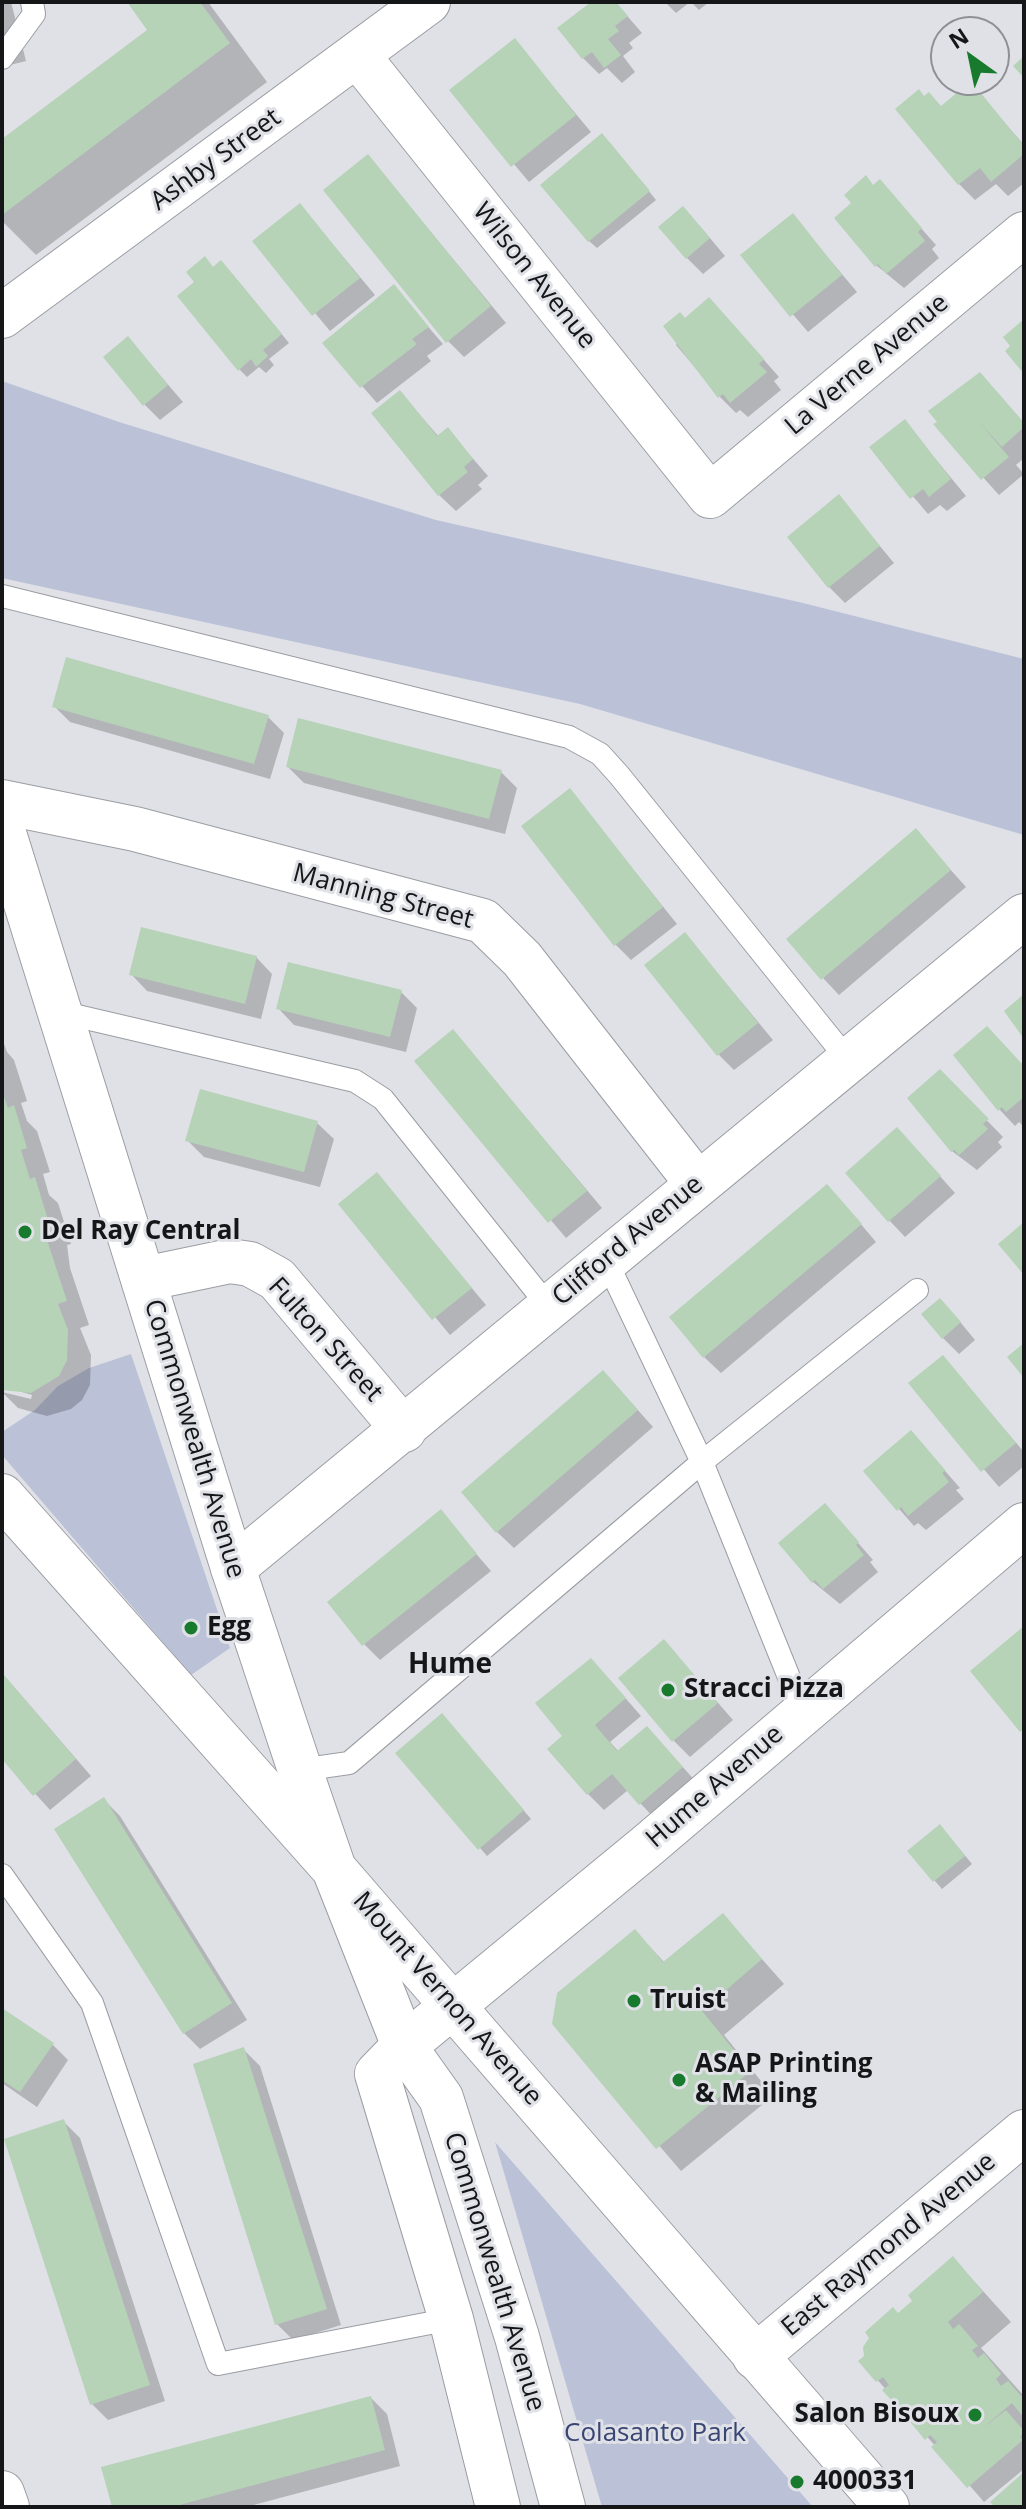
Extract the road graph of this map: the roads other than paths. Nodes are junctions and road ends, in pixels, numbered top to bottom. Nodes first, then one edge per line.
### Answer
1 (32, 2) edge
2 (428, 2) edge
3 (358, 56) junction
4 (2, 58) edge
5 (1024, 234) edge
6 (2, 316) edge
7 (710, 496) joint
8 (2, 596) edge
9 (2, 802) edge
10 (2, 827) edge
11 (1024, 916) edge
12 (60, 1012) junction
13 (848, 1060) junction
14 (697, 1183) junction
15 (606, 1260) junction
16 (144, 1279) junction
17 (917, 1290) dead end
18 (549, 1307) junction
19 (404, 1430) junction
20 (702, 1462) junction
21 (2, 1496) edge
22 (1024, 1525) edge
23 (233, 1568) junction
24 (803, 1712) junction
25 (300, 1770) junction
26 (334, 1869) junction
27 (2, 1875) edge
28 (454, 2007) junction
29 (404, 2046) junction
30 (1024, 2132) edge
31 (455, 2336) junction
32 (517, 2337) junction
33 (755, 2357) junction
34 (2, 2493) edge
35 (7, 2507) edge
36 (498, 2507) edge
37 (563, 2507) edge
38 (887, 2507) edge

1 - 4 lane
2 - 3 street, Ashby Street
3 - 6 street, Ashby Street
3 - 7 street, Wilson Avenue
5 - 7 street, La Verne Avenue
8 - 13 lane
9 - 14 street, Manning Street
10 - 12 street, Commonwealth Avenue
11 - 13 street, Clifford Avenue
12 - 16 street, Commonwealth Avenue
12 - 18 lane
13 - 14 street, Clifford Avenue
14 - 15 street, Clifford Avenue
15 - 18 street, Clifford Avenue
15 - 20 lane
16 - 19 street, Fulton Street
16 - 23 street, Commonwealth Avenue
17 - 20 lane
18 - 19 street, Clifford Avenue
19 - 23 street, Clifford Avenue
20 - 24 lane
20 - 25 lane
21 - 26 street, Mount Vernon Avenue
22 - 24 street, Hume Avenue
23 - 25 street, Commonwealth Avenue
24 - 28 street, Hume Avenue
25 - 26 street, Commonwealth Avenue
26 - 28 street, Mount Vernon Avenue
26 - 29 street, Commonwealth Avenue
27 - 31 lane
28 - 29 street, Hume Avenue
28 - 33 street, Mount Vernon Avenue
29 - 31 street, Commonwealth Avenue
29 - 32 street, Commonwealth Avenue
30 - 33 street, East Raymond Avenue
31 - 32 street
31 - 36 street, Commonwealth Avenue
32 - 37 street, Commonwealth Avenue
33 - 38 street, Mount Vernon Avenue
34 - 35 street

